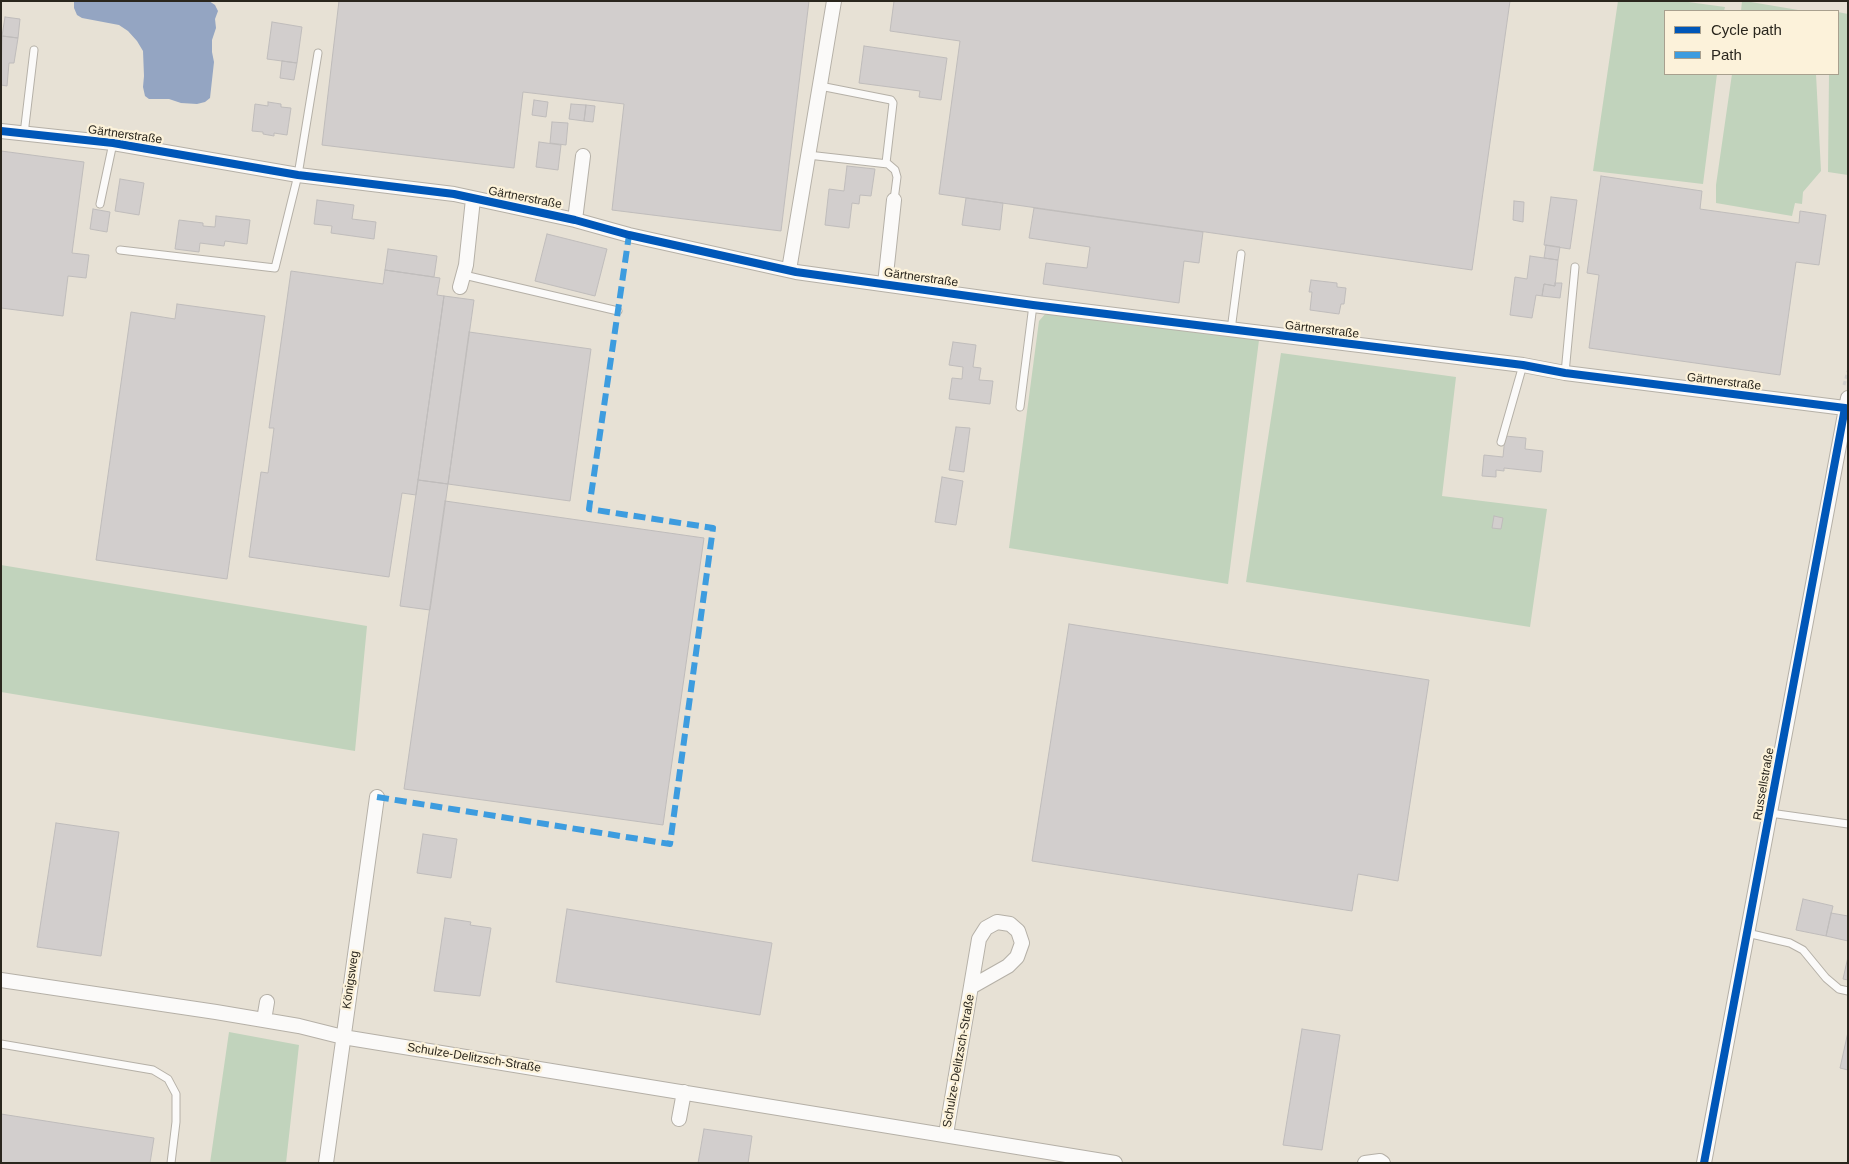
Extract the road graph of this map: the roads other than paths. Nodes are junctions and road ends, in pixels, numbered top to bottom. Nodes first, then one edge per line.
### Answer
1 (834, 1) edge
2 (34, 50) dead end
3 (318, 53) dead end
4 (820, 86) junction
5 (1, 131) edge
6 (24, 134) junction
7 (113, 143) junction
8 (808, 154) junction
9 (583, 156) dead end
10 (886, 164) junction
11 (298, 175) junction
12 (473, 199) junction
13 (894, 200) joint
14 (100, 204) dead end
15 (575, 220) junction
16 (120, 250) dead end
17 (1242, 254) dead end
18 (1575, 266) dead end
19 (789, 270) junction
20 (462, 281) joint
21 (885, 284) junction
22 (1033, 305) junction
23 (618, 311) dead end
24 (1230, 330) junction
25 (1523, 366) junction
26 (1565, 373) junction
27 (1846, 403) edge
28 (1020, 407) dead end
29 (1501, 442) dead end
30 (377, 796) dead end
31 (1770, 813) junction
32 (1848, 824) edge
33 (1747, 933) junction
34 (1, 980) edge
35 (971, 987) junction
36 (1848, 991) edge
37 (267, 1002) dead end
38 (264, 1020) junction
39 (344, 1036) junction
40 (1, 1044) edge
41 (684, 1092) junction
42 (679, 1120) dead end
43 (946, 1134) junction
44 (171, 1163) edge
45 (326, 1163) edge
46 (1115, 1163) edge
47 (1364, 1163) edge
48 (1383, 1163) edge
49 (1704, 1163) edge

1 - 4 street
2 - 6 lane
3 - 11 lane
4 - 8 street
4 - 10 lane
5 - 6 street, Gärtnerstraße
6 - 7 street, Gärtnerstraße
7 - 11 street, Gärtnerstraße
7 - 14 lane
8 - 10 lane
8 - 19 street
9 - 15 street
10 - 13 lane
11 - 12 street, Gärtnerstraße
11 - 16 lane
12 - 15 street, Gärtnerstraße
12 - 20 street
13 - 21 street
15 - 19 street, Gärtnerstraße
17 - 24 lane
18 - 26 lane
19 - 21 street, Gärtnerstraße
20 - 23 lane
21 - 22 street, Gärtnerstraße
22 - 24 street, Gärtnerstraße
22 - 28 lane
24 - 25 street, Gärtnerstraße
25 - 26 street, Gärtnerstraße
25 - 29 lane
26 - 27 street, Gärtnerstraße
27 - 31 street, Russellstraße
30 - 39 street, Königsweg
31 - 32 lane
31 - 33 street, Russellstraße
33 - 36 lane
33 - 49 street, Russellstraße
34 - 38 street, Schulze-Delitzsch-Straße
35 - 35 street, Schulze-Delitzsch-Straße
35 - 43 street, Schulze-Delitzsch-Straße
37 - 38 street
38 - 39 street, Schulze-Delitzsch-Straße
39 - 41 street, Schulze-Delitzsch-Straße
39 - 45 street, Königsweg
40 - 44 lane
41 - 42 street
41 - 43 street, Schulze-Delitzsch-Straße
43 - 46 street, Schulze-Delitzsch-Straße
47 - 48 street

